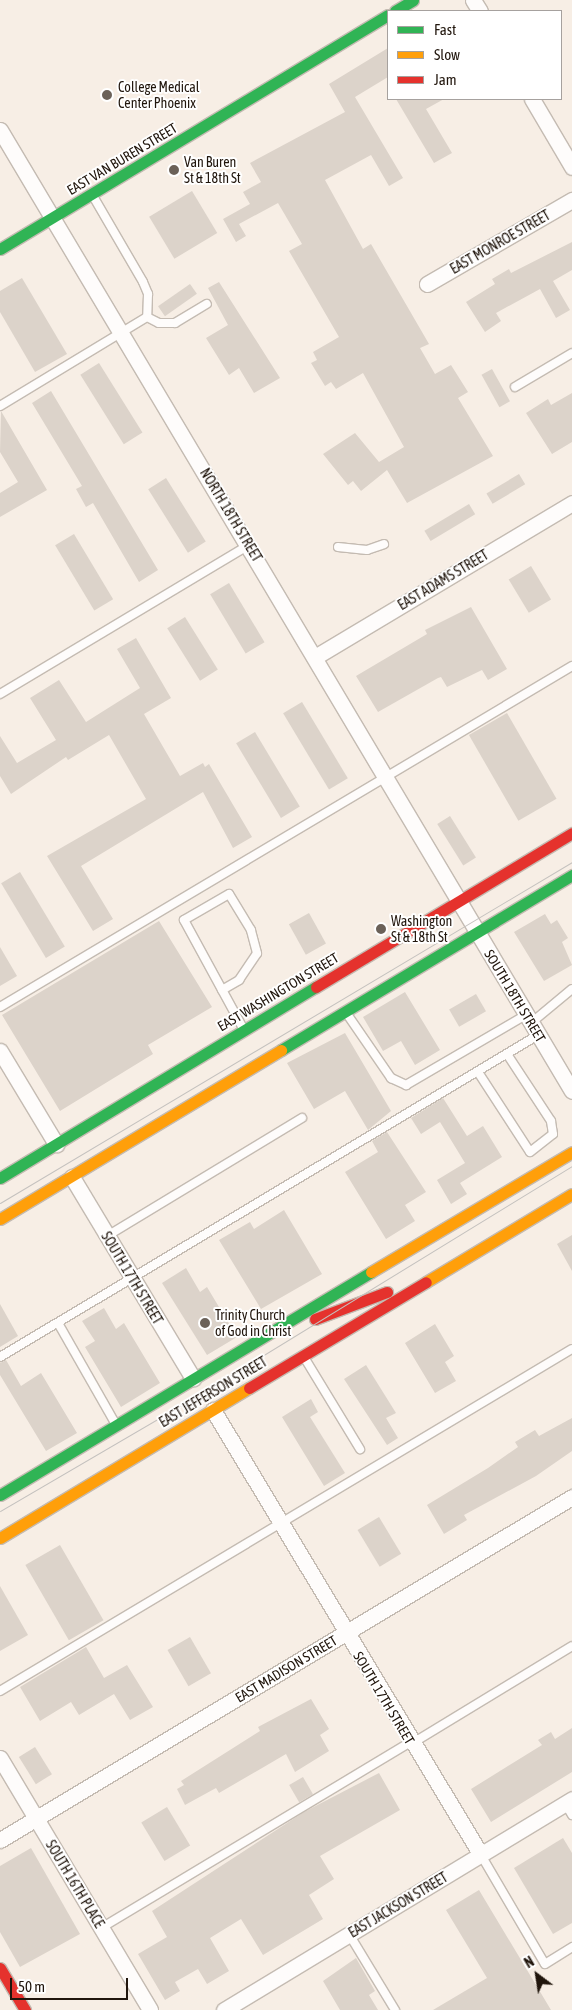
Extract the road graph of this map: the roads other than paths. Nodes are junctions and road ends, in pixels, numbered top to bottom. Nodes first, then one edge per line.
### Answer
1 (413, 0) edge
2 (396, 10) edge
3 (387, 16) edge
4 (533, 100) edge
5 (0, 130) edge
6 (572, 167) edge
7 (92, 194) junction
8 (572, 200) edge
9 (53, 218) junction
10 (0, 249) edge
11 (427, 284) dead end
12 (207, 304) dead end
13 (147, 317) junction
14 (121, 332) junction
15 (572, 353) edge
16 (515, 387) dead end
17 (0, 406) edge
18 (572, 503) edge
19 (384, 544) dead end
20 (248, 545) junction
21 (338, 547) dead end
22 (315, 657) junction
23 (572, 666) edge
24 (0, 694) edge
25 (388, 778) junction
26 (572, 833) edge
27 (572, 875) edge
28 (458, 901) junction
29 (476, 933) junction
30 (572, 989) edge
31 (222, 990) junction
32 (0, 1007) edge
33 (346, 1012) junction
34 (532, 1024) junction
35 (245, 1030) junction
36 (0, 1051) edge
37 (507, 1054) junction
38 (478, 1072) junction
39 (572, 1091) edge
40 (302, 1118) dead end
41 (56, 1144) junction
42 (536, 1148) junction
43 (572, 1152) edge
44 (549, 1166) junction
45 (72, 1177) junction
46 (0, 1178) edge
47 (572, 1194) edge
48 (3, 1217) edge
49 (107, 1236) junction
50 (442, 1272) junction
51 (132, 1279) junction
52 (58, 1323) junction
53 (255, 1343) junction
54 (572, 1349) edge
55 (303, 1355) junction
56 (0, 1357) edge
57 (193, 1378) junction
58 (213, 1410) junction
59 (117, 1424) junction
60 (360, 1449) dead end
61 (0, 1495) edge
62 (572, 1497) edge
63 (280, 1524) junction
64 (0, 1538) edge
65 (346, 1634) junction
66 (572, 1646) edge
67 (0, 1691) edge
68 (411, 1743) junction
69 (0, 1758) edge
70 (570, 1806) edge
71 (36, 1819) junction
72 (0, 1840) edge
73 (481, 1855) junction
74 (101, 1928) junction
75 (349, 1934) junction
76 (572, 1947) edge
77 (0, 1968) edge
78 (25, 2010) edge
79 (150, 2010) edge
80 (224, 2010) edge
81 (395, 2010) edge

1 - 2 main road
3 - 7 main road, EAST VAN BUREN STREET
4 - 6 street
5 - 9 street, NORTH 18TH STREET
7 - 9 main road, EAST VAN BUREN STREET
7 - 13 lane
8 - 11 street, EAST MONROE STREET
9 - 10 main road, EAST VAN BUREN STREET
9 - 14 street, NORTH 18TH STREET
12 - 13 lane
13 - 14 lane
14 - 17 lane
14 - 20 street, NORTH 18TH STREET
15 - 16 lane
18 - 22 street, EAST ADAMS STREET
19 - 21 lane
20 - 22 street, NORTH 18TH STREET
20 - 24 lane
22 - 25 street, NORTH 18TH STREET
23 - 25 lane
25 - 28 street, NORTH 18TH STREET
25 - 32 lane
26 - 28 main road, EAST WASHINGTON STREET
27 - 29 main road
28 - 29 street, SOUTH 18TH STREET
28 - 35 main road, EAST WASHINGTON STREET
29 - 33 main road
29 - 34 street, SOUTH 18TH STREET
30 - 34 lane
31 - 31 lane
31 - 35 lane
33 - 34 lane
33 - 45 main road
34 - 37 lane
34 - 39 street, SOUTH 18TH STREET
35 - 41 main road, EAST WASHINGTON STREET
36 - 41 street
37 - 38 lane
37 - 42 lane
38 - 42 lane
38 - 51 lane
40 - 49 lane
41 - 46 main road, EAST WASHINGTON STREET
42 - 44 lane
43 - 44 main road, EAST JEFFERSON STREET
44 - 53 main road, EAST JEFFERSON STREET
45 - 48 main road
45 - 49 street, SOUTH 17TH STREET
47 - 50 main road, EAST JEFFERSON STREET
49 - 51 street, SOUTH 17TH STREET
50 - 53 main road, EAST JEFFERSON STREET
50 - 55 main road, EAST JEFFERSON STREET
51 - 52 lane
51 - 57 street, SOUTH 17TH STREET
52 - 56 lane
52 - 59 lane
53 - 57 main road, EAST JEFFERSON STREET
54 - 63 lane
55 - 58 main road, EAST JEFFERSON STREET
55 - 60 lane
57 - 59 main road, EAST JEFFERSON STREET
58 - 63 street, SOUTH 17TH STREET
58 - 64 main road, EAST JEFFERSON STREET
59 - 61 main road, EAST JEFFERSON STREET
62 - 65 street, EAST MADISON STREET
63 - 65 street, SOUTH 17TH STREET
63 - 67 lane
65 - 68 street, SOUTH 17TH STREET
65 - 71 street, EAST MADISON STREET
66 - 68 lane
68 - 73 street, SOUTH 17TH STREET
68 - 74 lane
69 - 71 street, SOUTH 16TH PLACE
70 - 73 street, EAST JACKSON STREET
71 - 72 street, EAST MADISON STREET
71 - 74 street, SOUTH 16TH PLACE
73 - 75 street, EAST JACKSON STREET
73 - 76 lane
74 - 79 street, SOUTH 16TH PLACE
75 - 80 street, EAST JACKSON STREET
75 - 81 lane
77 - 78 main road

